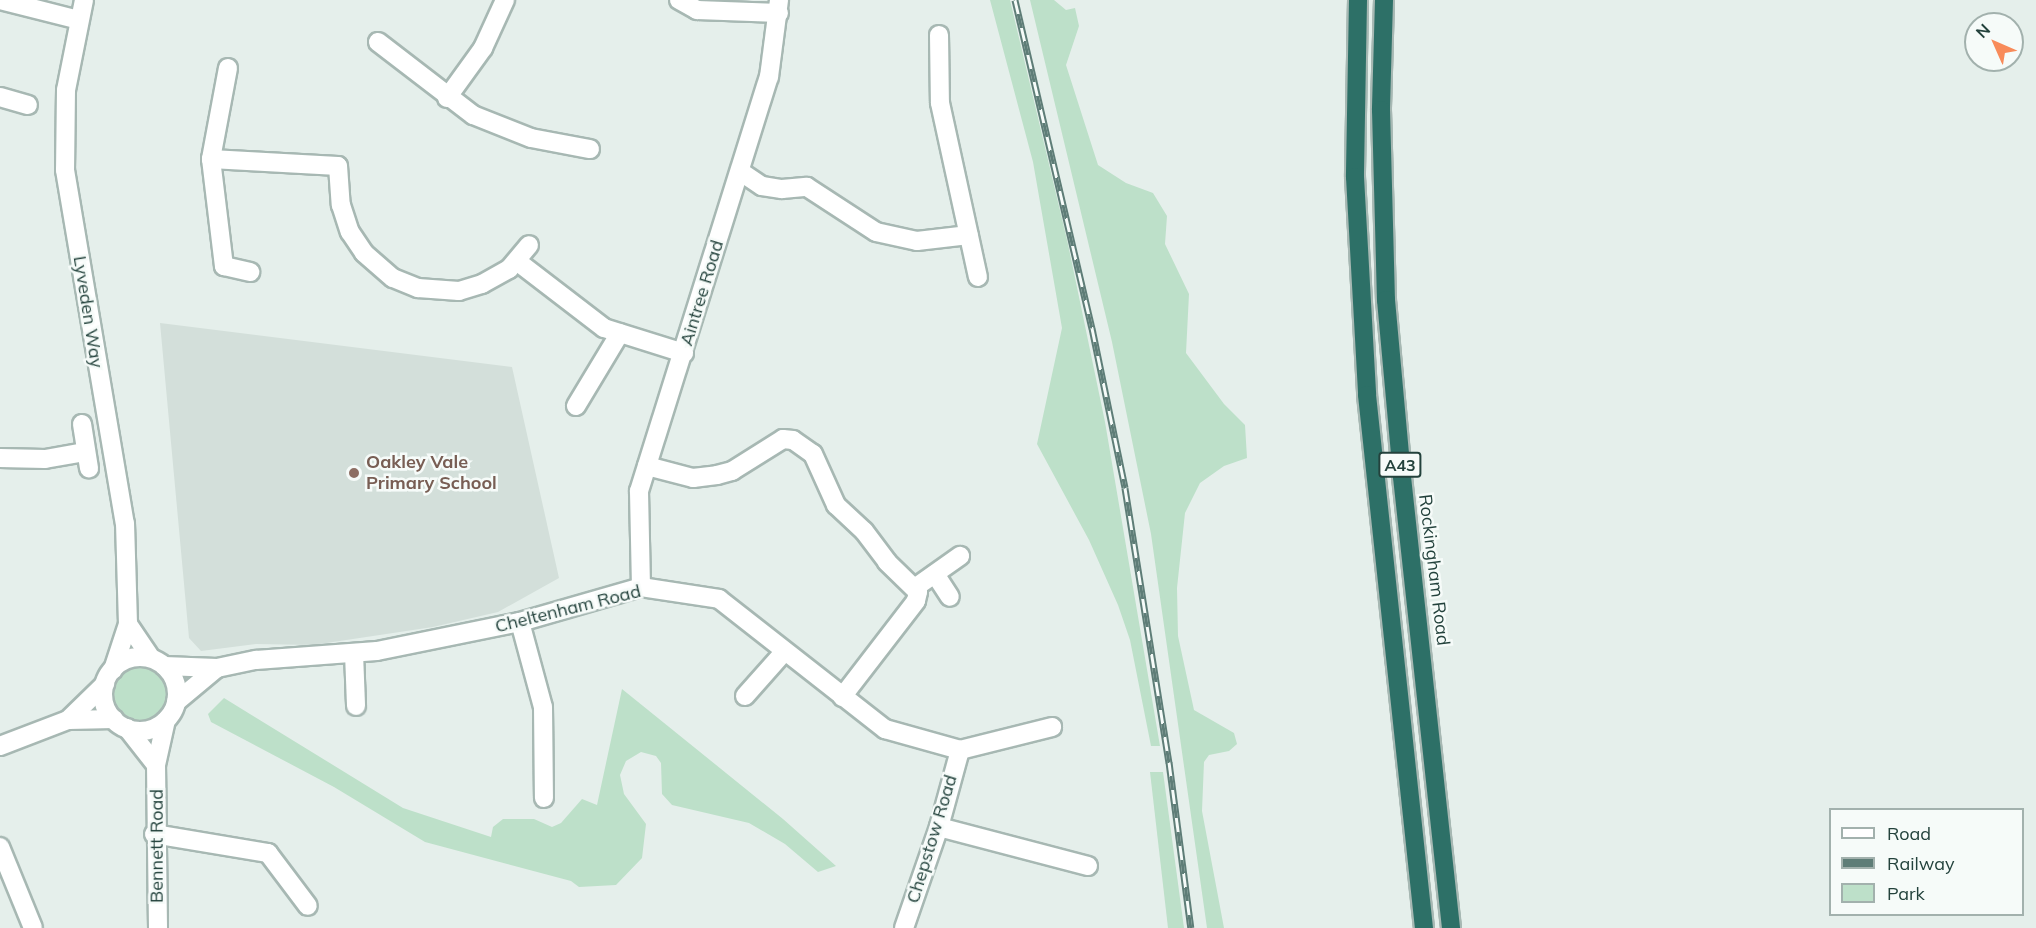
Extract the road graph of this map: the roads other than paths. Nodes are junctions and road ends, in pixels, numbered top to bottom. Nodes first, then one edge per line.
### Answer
1 (0, 0) edge
2 (84, 0) edge
3 (505, 0) edge
4 (679, 0) edge
5 (1358, 0) edge
6 (1384, 0) edge
7 (779, 7) edge
8 (79, 20) junction
9 (939, 35) dead end
10 (378, 42) dead end
11 (228, 68) dead end
12 (0, 97) edge
13 (447, 98) junction
14 (28, 105) dead end
15 (590, 149) dead end
16 (211, 159) junction
17 (741, 172) junction
18 (969, 235) junction
19 (529, 245) dead end
20 (518, 262) junction
21 (250, 272) dead end
22 (978, 277) dead end
23 (620, 333) junction
24 (684, 353) junction
25 (576, 406) dead end
26 (82, 424) dead end
27 (0, 458) edge
28 (647, 466) junction
29 (960, 556) dead end
30 (935, 574) junction
31 (641, 587) junction
32 (916, 587) junction
33 (950, 597) dead end
34 (520, 622) junction
35 (128, 624) junction
36 (784, 652) junction
37 (354, 653) junction
38 (157, 662) junction
39 (217, 668) junction
40 (109, 677) junction
41 (745, 696) dead end
42 (842, 697) junction
43 (176, 702) junction
44 (356, 706) dead end
45 (68, 720) junction
46 (166, 720) junction
47 (120, 724) junction
48 (1052, 727) dead end
49 (0, 746) edge
50 (960, 750) junction
51 (156, 765) junction
52 (544, 798) dead end
53 (939, 827) junction
54 (154, 834) junction
55 (0, 847) edge
56 (1088, 866) dead end
57 (308, 906) dead end
58 (33, 928) edge
59 (157, 928) edge
60 (904, 928) edge
61 (1424, 928) edge
62 (1451, 928) edge

1 - 8 street
2 - 8 street, Lyveden Way
3 - 13 street
4 - 7 street
5 - 61 highway, A43
6 - 62 highway, Rockingham Road / A43
7 - 17 street, Aintree Road
8 - 35 street, Lyveden Way
9 - 18 street
10 - 13 street
11 - 16 street
12 - 14 street
13 - 15 street
16 - 20 street
16 - 21 street
17 - 18 street
17 - 24 street, Aintree Road
18 - 22 street
19 - 20 street
20 - 23 street
23 - 24 street
23 - 25 street
24 - 28 street, Aintree Road
26 - 27 street
28 - 31 street, Aintree Road
28 - 32 street
29 - 30 street
30 - 32 street
30 - 33 street
31 - 34 street, Cheltenham Road
31 - 36 street, Cheltenham Road
32 - 42 street
34 - 37 street, Cheltenham Road
34 - 52 street
35 - 38 street
35 - 40 street, Lyveden Way
36 - 41 street
36 - 42 street, Cheltenham Road
37 - 39 street, Cheltenham Road
37 - 44 street
38 - 39 street, Cheltenham Road
38 - 40 street
38 - 43 street
39 - 43 street, Cheltenham Road
40 - 45 street, Lyveden Way
40 - 47 street
42 - 50 street, Cheltenham Road
43 - 46 street
45 - 47 street, Lyveden Way
45 - 49 street, Lyveden Way
46 - 47 street
46 - 51 street, Bennett Road
47 - 51 street, Bennett Road
48 - 50 street, Cheltenham Road
50 - 53 street, Chepstow Road
51 - 54 street, Bennett Road
53 - 56 street
53 - 60 street, Chepstow Road
54 - 57 street
54 - 59 street, Bennett Road
55 - 58 street

